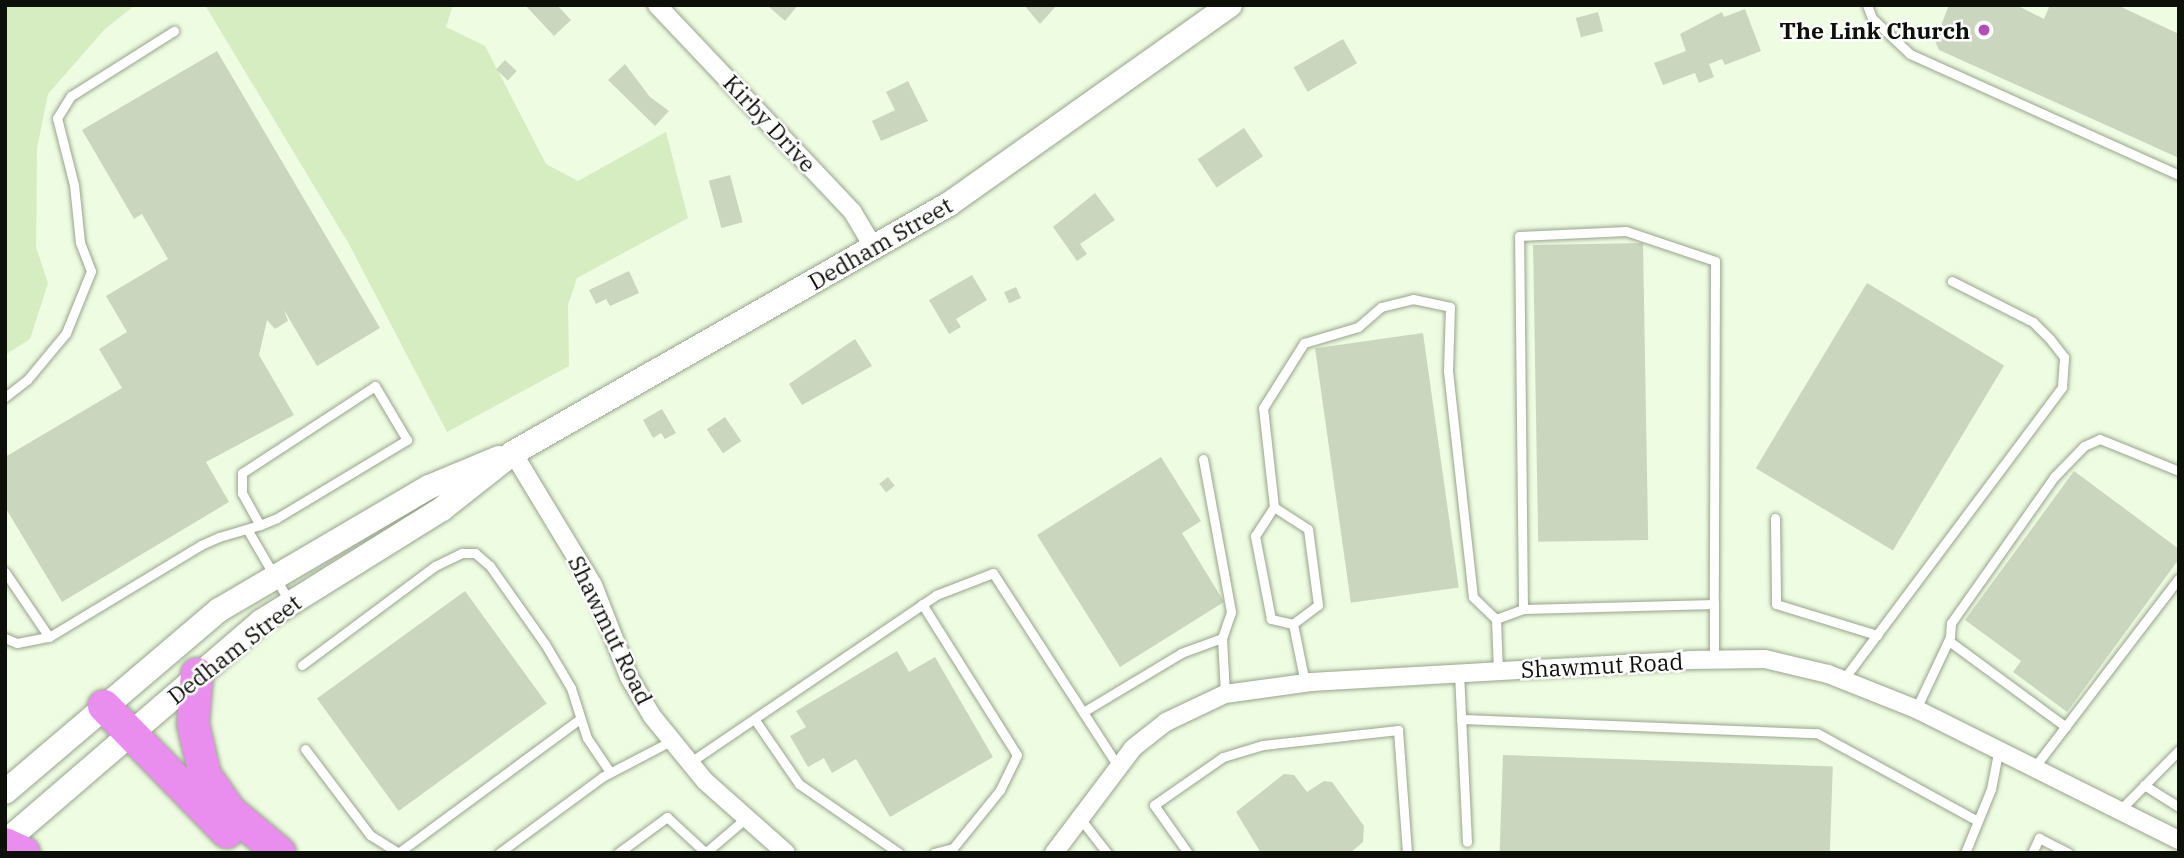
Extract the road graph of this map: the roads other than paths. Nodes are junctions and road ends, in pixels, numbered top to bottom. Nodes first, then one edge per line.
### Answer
1 (657, 5) edge
2 (1230, 5) edge
3 (1867, 5) edge
4 (174, 31) dead end
5 (2179, 175) edge
6 (874, 248) junction
7 (1951, 281) dead end
8 (5, 397) edge
9 (513, 453) junction
10 (1203, 458) dead end
11 (2179, 471) edge
12 (1274, 508) junction
13 (1774, 518) dead end
14 (260, 525) junction
15 (247, 529) junction
16 (5, 572) edge
17 (274, 576) junction
18 (2179, 578) edge
19 (290, 602) junction
20 (922, 604) junction
21 (1714, 604) junction
22 (1523, 609) junction
23 (1496, 619) junction
24 (1293, 624) junction
25 (1877, 635) junction
26 (49, 637) junction
27 (5, 638) edge
28 (1222, 638) junction
29 (1948, 641) junction
30 (1714, 660) junction
31 (302, 665) dead end
32 (1498, 671) junction
33 (1460, 673) junction
34 (197, 674) junction
35 (1843, 680) junction
36 (1305, 682) junction
37 (1225, 694) junction
38 (104, 706) junction
39 (1916, 709) junction
40 (1083, 712) junction
41 (580, 719) junction
42 (1461, 719) junction
43 (755, 720) junction
44 (2066, 727) junction
45 (129, 734) junction
46 (671, 741) junction
47 (305, 749) dead end
48 (2179, 750) edge
49 (1998, 752) junction
50 (689, 763) junction
51 (1118, 766) junction
52 (2034, 769) junction
53 (610, 772) junction
54 (2144, 785) junction
55 (5, 792) edge
56 (2179, 807) edge
57 (2120, 810) junction
58 (1079, 817) junction
59 (745, 819) junction
60 (1978, 821) junction
61 (2179, 840) edge
62 (1466, 842) dead end
63 (5, 843) edge
64 (24, 853) edge
65 (253, 853) edge
66 (280, 853) edge
67 (399, 853) edge
68 (499, 853) edge
69 (618, 853) edge
70 (705, 853) edge
71 (786, 853) edge
72 (899, 853) edge
73 (934, 853) edge
74 (1054, 853) edge
75 (1107, 853) edge
76 (1188, 853) edge
77 (1407, 853) edge
78 (1965, 853) edge
79 (2032, 853) edge
80 (2068, 853) edge

1 - 6 street, Kirby Drive
2 - 6 main road, Dedham Street
3 - 5 lane
4 - 8 lane
6 - 9 main road, Dedham Street
7 - 25 lane
9 - 17 main road, Dedham Street
9 - 19 main road, Dedham Street
9 - 46 street, Shawmut Road
10 - 28 lane
11 - 29 lane
12 - 23 lane
12 - 24 lane
12 - 24 lane
13 - 25 lane
14 - 14 lane
14 - 15 lane
15 - 17 lane
15 - 26 lane
16 - 26 lane
17 - 19 lane
17 - 38 main road, Dedham Street
18 - 44 lane
19 - 34 main road, Dedham Street
20 - 40 lane
20 - 43 lane
20 - 73 lane
21 - 22 lane
21 - 22 lane
21 - 30 lane
22 - 23 lane
23 - 32 lane
24 - 36 lane
25 - 35 lane
26 - 27 lane
28 - 37 lane
28 - 40 lane
29 - 39 lane
29 - 44 lane
30 - 32 street, Shawmut Road
30 - 35 street, Shawmut Road
31 - 41 lane
32 - 33 street, Shawmut Road
33 - 36 street, Shawmut Road
33 - 42 lane
34 - 45 main road, Dedham Street
34 - 66 highway
35 - 39 street, Shawmut Road
36 - 37 street, Shawmut Road
37 - 51 street, Shawmut Road
38 - 45 highway
38 - 55 main road, Dedham Street
39 - 49 street, Shawmut Road
40 - 51 lane
41 - 53 lane
41 - 67 lane
42 - 60 lane
42 - 62 lane
43 - 50 lane
43 - 72 lane
44 - 52 lane
45 - 63 main road, Dedham Street
45 - 65 highway
46 - 50 street, Shawmut Road
46 - 53 lane
47 - 67 lane
48 - 54 lane
49 - 52 street, Shawmut Road
49 - 60 lane
50 - 59 street, Shawmut Road
51 - 58 street, Shawmut Road
52 - 57 street, Shawmut Road
53 - 68 lane
54 - 56 lane
54 - 57 lane
57 - 61 street, Shawmut Road
58 - 74 street, Shawmut Road
58 - 75 lane
59 - 70 lane
59 - 71 street, Shawmut Road
60 - 78 lane
63 - 64 highway
69 - 70 lane
76 - 77 lane
79 - 80 lane

